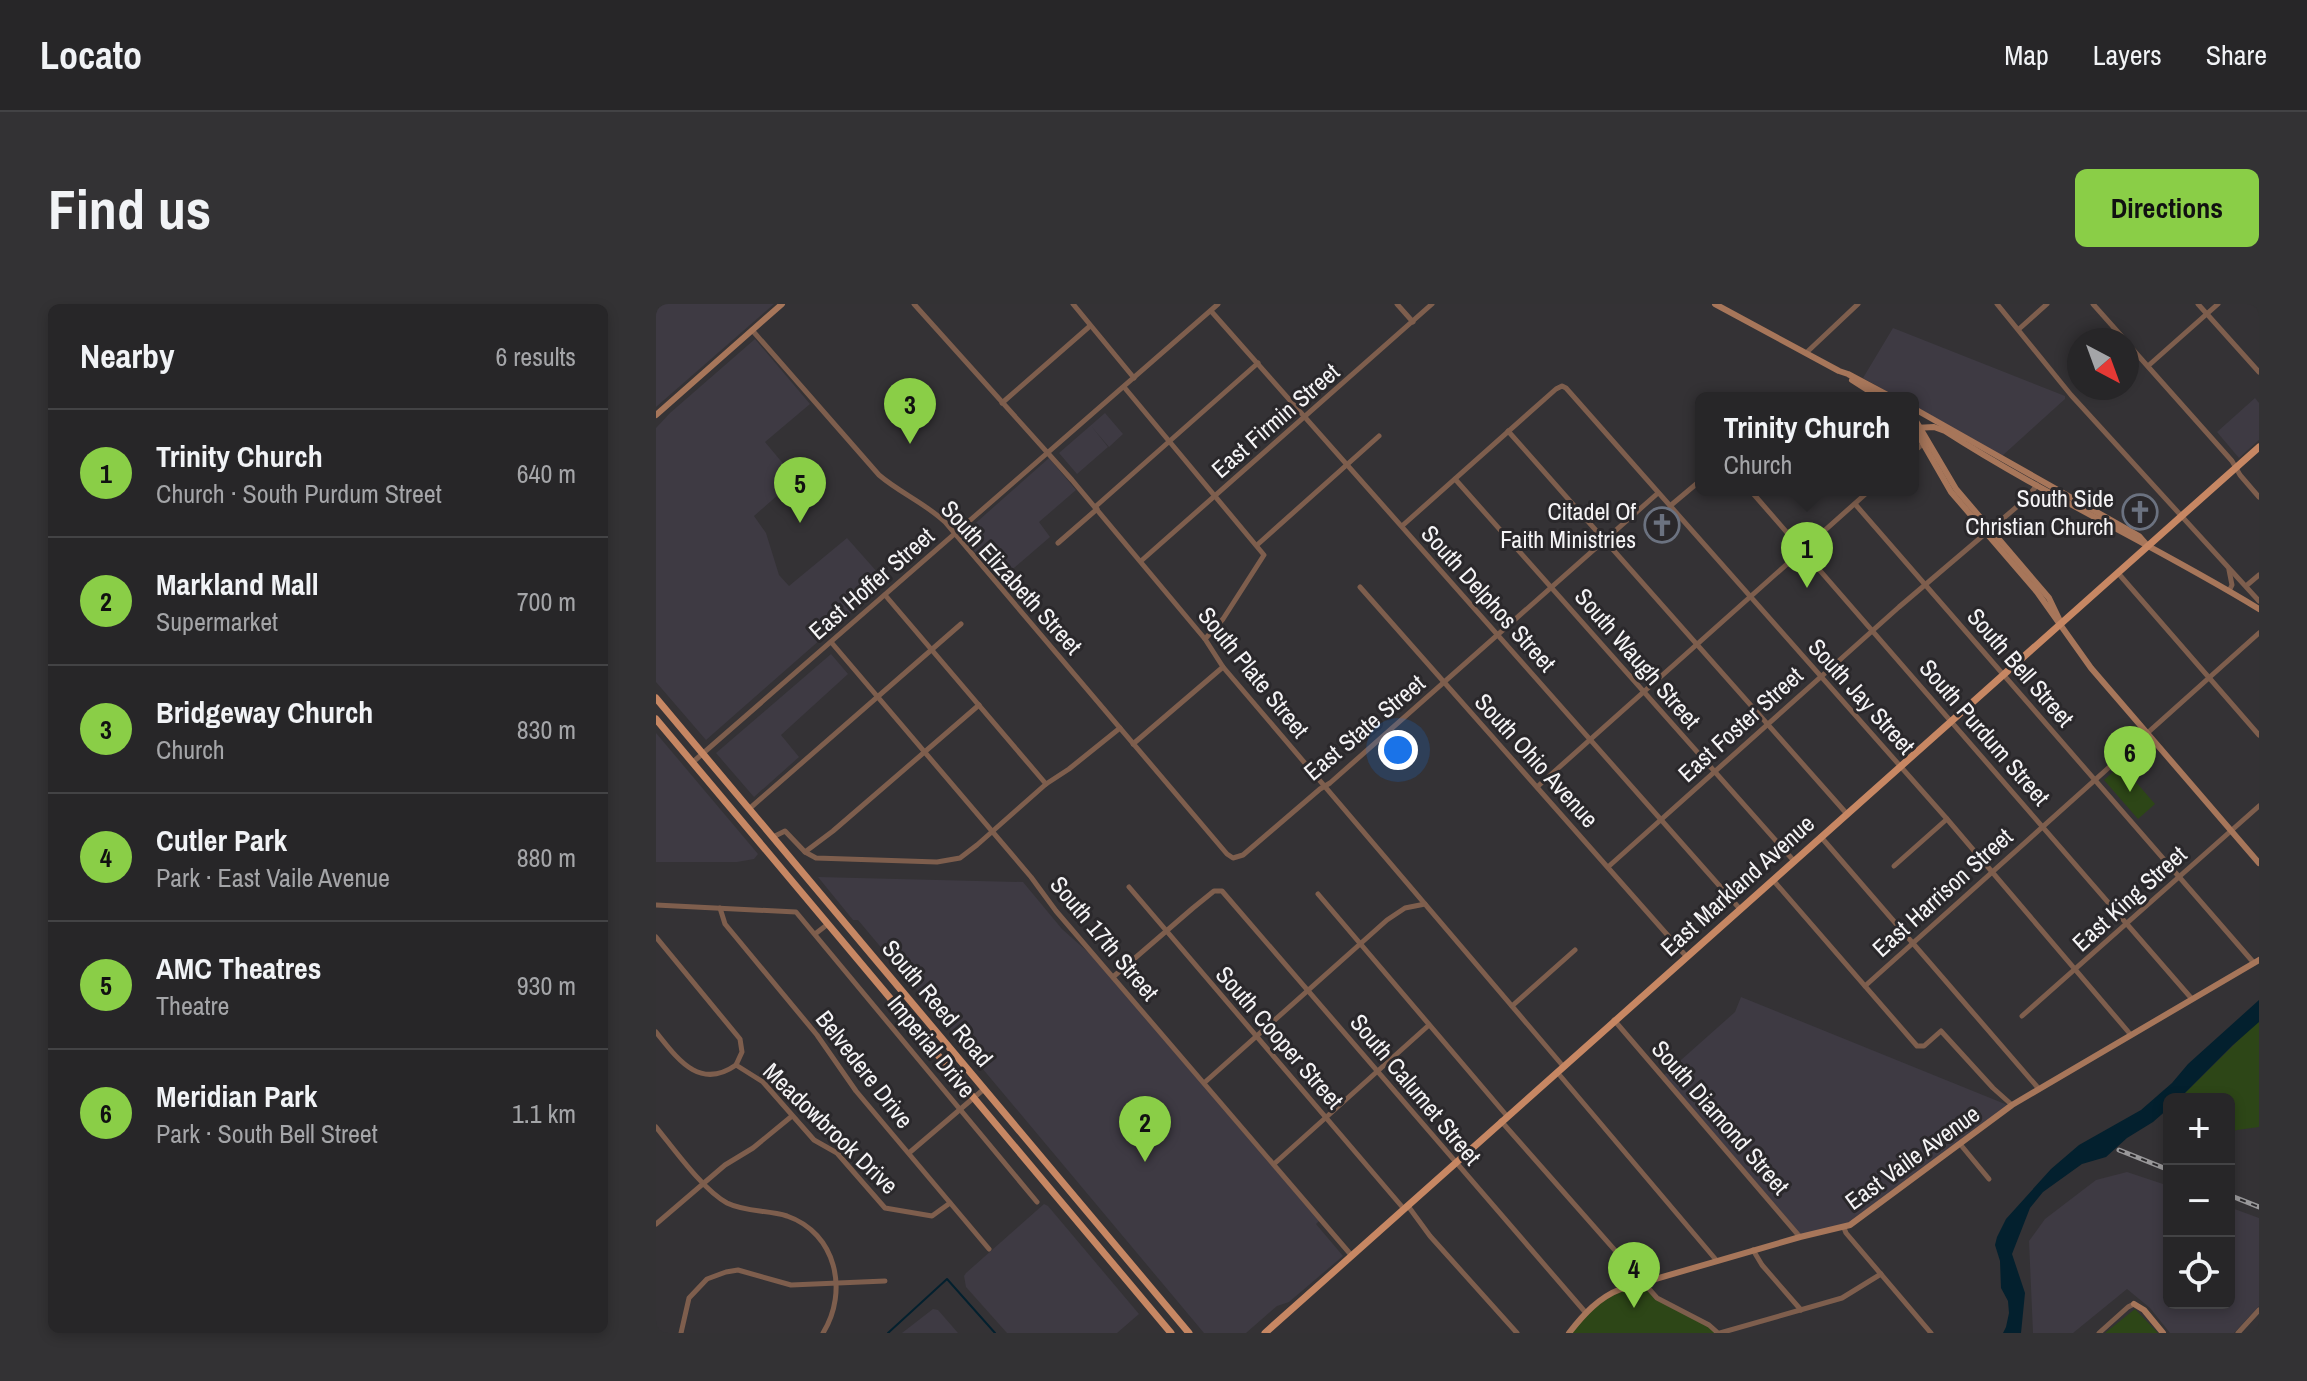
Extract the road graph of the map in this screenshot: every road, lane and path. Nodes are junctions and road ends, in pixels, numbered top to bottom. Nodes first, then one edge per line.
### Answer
1 (782, 304) edge
2 (914, 304) edge
3 (1073, 304) edge
4 (1218, 304) edge
5 (1397, 304) edge
6 (1432, 304) edge
7 (1715, 304) edge
8 (1858, 304) edge
9 (1997, 304) edge
10 (2047, 304) edge
11 (2093, 304) edge
12 (2198, 304) edge
13 (2218, 304) edge
14 (1211, 311) junction
15 (2207, 314) junction
16 (1413, 322) junction
17 (1090, 326) junction
18 (2114, 328) edge
19 (2019, 329) junction
20 (752, 330) junction
21 (1806, 353) junction
22 (2139, 356) edge
23 (1258, 363) junction
24 (2148, 366) junction
25 (1839, 371) junction
26 (2259, 372) edge
27 (1134, 378) junction
28 (1124, 387) junction
29 (1871, 392) edge
30 (1882, 392) edge
31 (1002, 403) junction
32 (1919, 412) edge
33 (656, 415) edge
34 (1304, 418) junction
35 (1919, 427) edge
36 (1508, 431) junction
37 (1919, 432) edge
38 (1379, 436) dead end
39 (1169, 441) junction
40 (1926, 442) junction
41 (1919, 447) edge
42 (2259, 447) edge
43 (1048, 452) junction
44 (1346, 466) junction
45 (2236, 468) junction
46 (1455, 479) junction
47 (2038, 483) junction
48 (1695, 485) edge
49 (1658, 493) junction
50 (1755, 496) edge
51 (1864, 496) edge
52 (1215, 497) junction
53 (2259, 497) edge
54 (1855, 504) junction
55 (1670, 506) junction
56 (1096, 508) junction
57 (2181, 517) junction
58 (1402, 526) junction
59 (1987, 530) junction
60 (955, 534) junction
61 (1605, 540) junction
62 (1058, 543) dead end
63 (1257, 545) junction
64 (2148, 546) junction
65 (1802, 550) junction
66 (1141, 561) junction
67 (2228, 566) junction
68 (2118, 572) junction
69 (2259, 575) edge
70 (1925, 585) junction
71 (2246, 586) junction
72 (1360, 587) dead end
73 (1552, 587) junction
74 (2229, 591) junction
75 (885, 595) junction
76 (1750, 597) junction
77 (2259, 601) edge
78 (2259, 609) edge
79 (961, 624) dead end
80 (2060, 624) junction
81 (1873, 631) junction
82 (2259, 633) edge
83 (1498, 635) junction
84 (1205, 639) junction
85 (831, 642) junction
86 (1697, 645) junction
87 (932, 649) junction
88 (1223, 667) junction
89 (2004, 674) junction
90 (1821, 676) junction
91 (2209, 678) junction
92 (1445, 683) junction
93 (1643, 692) junction
94 (877, 697) junction
95 (656, 698) edge
96 (979, 705) junction
97 (656, 719) edge
98 (1951, 721) junction
99 (1767, 724) junction
100 (1120, 728) junction
101 (2147, 734) junction
102 (2259, 735) edge
103 (1590, 739) junction
104 (1133, 744) junction
105 (924, 752) junction
106 (703, 754) junction
107 (693, 762) junction
108 (1900, 766) junction
109 (1714, 772) junction
110 (2095, 780) junction
111 (1046, 784) junction
112 (1325, 786) junction
113 (1537, 787) junction
114 (2259, 806) edge
115 (749, 809) junction
116 (1847, 814) junction
117 (1661, 819) junction
118 (1947, 819) junction
119 (2043, 826) junction
120 (2231, 831) junction
121 (992, 832) junction
122 (773, 837) junction
123 (1821, 837) junction
124 (805, 852) junction
125 (1235, 858) joint
126 (1794, 861) junction
127 (2259, 863) edge
128 (1894, 866) dead end
129 (1608, 867) junction
130 (1992, 872) junction
131 (2179, 877) junction
132 (1773, 879) junction
133 (1129, 887) dead end
134 (1318, 894) dead end
135 (1425, 904) junction
136 (656, 905) edge
137 (720, 908) junction
138 (1740, 909) junction
139 (2127, 923) junction
140 (828, 924) junction
141 (1166, 931) junction
142 (815, 934) junction
143 (656, 937) edge
144 (1913, 942) junction
145 (1360, 944) junction
146 (1575, 950) dead end
147 (1686, 956) junction
148 (2256, 962) edge
149 (2075, 969) junction
150 (1113, 977) junction
151 (1865, 986) junction
152 (1308, 990) junction
153 (2192, 999) junction
154 (1512, 1006) junction
155 (2022, 1016) dead end
156 (1614, 1020) junction
157 (1429, 1025) junction
158 (656, 1032) edge
159 (2131, 1035) junction
160 (1256, 1037) junction
161 (736, 1065) junction
162 (1560, 1069) junction
163 (1377, 1071) junction
164 (1204, 1083) junction
165 (984, 1089) junction
166 (2039, 1089) junction
167 (973, 1097) junction
168 (2012, 1105) junction
169 (959, 1109) junction
170 (792, 1116) junction
171 (1326, 1117) junction
172 (1504, 1119) junction
173 (656, 1127) edge
174 (1960, 1144) junction
175 (909, 1153) junction
176 (1455, 1163) junction
177 (1274, 1164) junction
178 (1989, 1179) dead end
179 (704, 1184) junction
180 (1037, 1202) dead end
181 (950, 1203) junction
182 (1406, 1207) junction
183 (656, 1224) edge
184 (1844, 1228) junction
185 (1800, 1237) junction
186 (989, 1249) dead end
187 (1753, 1250) junction
188 (1352, 1256) junction
189 (1717, 1261) junction
190 (1881, 1274) junction
191 (885, 1281) dead end
192 (837, 1282) junction
193 (1642, 1282) junction
194 (2134, 1304) joint
195 (1801, 1310) junction
196 (2259, 1310) edge
197 (1586, 1313) junction
198 (681, 1333) edge
199 (823, 1333) edge
200 (1171, 1333) edge
201 (1189, 1333) edge
202 (1265, 1333) edge
203 (1517, 1333) edge
204 (1569, 1333) edge
205 (1719, 1333) edge
206 (1931, 1333) edge
207 (2099, 1333) edge
208 (2163, 1333) edge
209 (2238, 1333) edge

1 - 20 street
2 - 31 street, South Plate Street
3 - 17 street
4 - 14 street, East Hoffer Street
5 - 16 street
6 - 16 street, East Firmin Street
7 - 21 street
8 - 21 street
9 - 19 street
10 - 19 street
11 - 18 street
12 - 15 street
13 - 15 street
14 - 23 street, South Delphos Street
14 - 27 street, East Hoffer Street
15 - 24 street
15 - 26 street
16 - 34 street, East Firmin Street
17 - 27 street
17 - 31 street
19 - 57 street
20 - 33 street
20 - 60 street, South Elizabeth Street
21 - 25 street
22 - 24 street
23 - 34 street, South Delphos Street
23 - 39 street
24 - 45 street
25 - 29 street
25 - 30 street
27 - 28 street, East Hoffer Street
28 - 39 street
28 - 43 street, East Hoffer Street
31 - 43 street, South Plate Street
32 - 47 street
34 - 44 street, South Delphos Street
34 - 52 street, East Firmin Street
35 - 47 street
36 - 46 street
36 - 49 street, South Jay Street
36 - 61 street
37 - 40 street
38 - 44 street
39 - 52 street
39 - 56 street
40 - 41 street
40 - 59 street
42 - 45 main road, East Markland Avenue
43 - 56 street, South Plate Street
43 - 60 street, East Hoffer Street
44 - 58 street, South Delphos Street
44 - 63 street
45 - 53 street
45 - 57 main road, East Markland Avenue
46 - 58 street
46 - 73 street, South Waugh Street
47 - 59 street, East Foster Street
47 - 64 street
48 - 55 street
49 - 55 street, South Jay Street
49 - 61 street, East State Street
50 - 65 street, South Purdum Street
51 - 54 street
52 - 63 street
52 - 66 street, East Firmin Street
54 - 65 street
54 - 70 street, South Bell Street
55 - 76 street, South Jay Street
56 - 62 street
56 - 66 street, South Plate Street
57 - 64 main road, East Markland Avenue
57 - 67 street
58 - 83 street, South Delphos Street
59 - 70 street, East Foster Street
59 - 80 street
60 - 75 street, East Hoffer Street
60 - 100 street, South Elizabeth Street
61 - 73 street, East State Street
61 - 86 street
63 - 84 street
64 - 68 main road, East Markland Avenue
64 - 74 street
65 - 76 street
65 - 81 street, South Purdum Street
66 - 84 street, South Plate Street
67 - 71 street
67 - 74 street
68 - 80 main road, East Markland Avenue
68 - 91 street
69 - 71 street
70 - 81 street, East Foster Street
70 - 89 street, South Bell Street
71 - 77 street
72 - 92 street, South Ohio Avenue
73 - 83 street, East State Street
73 - 93 street, South Waugh Street
74 - 78 street
75 - 85 street, East Hoffer Street
75 - 87 street
76 - 86 street
76 - 90 street, South Jay Street
79 - 87 street
80 - 89 main road, East Markland Avenue
80 - 101 street
81 - 90 street, East Foster Street
81 - 98 street, South Purdum Street
82 - 91 street, East Harrison Street
83 - 92 street, East State Street
83 - 103 street, South Delphos Street
84 - 88 street, South Plate Street
85 - 94 street, South 17th Street
85 - 106 street, East Hoffer Street
86 - 93 street
86 - 99 street
87 - 94 street
87 - 96 street
88 - 104 street
88 - 112 street, South Plate Street
89 - 98 main road, East Markland Avenue
89 - 110 street, South Bell Street
90 - 99 street, East Foster Street
90 - 108 street, South Jay Street
91 - 101 street, East Harrison Street
91 - 102 street
92 - 112 street, East State Street
92 - 113 street, South Ohio Avenue
93 - 103 street
93 - 109 street, South Waugh Street
94 - 105 street, South 17th Street
94 - 115 street
95 - 106 main road, South Reed Road
96 - 105 street
96 - 111 street
97 - 107 main road, South Reed Road
98 - 108 main road, East Markland Avenue
98 - 119 street, South Purdum Street
99 - 109 street, East Foster Street
99 - 116 street
100 - 104 street, South Elizabeth Street
100 - 111 street
101 - 110 street, East Harrison Street
101 - 120 street
103 - 113 street
103 - 117 street, South Delphos Street
104 - 125 street, South Elizabeth Street
105 - 121 street, South 17th Street
105 - 124 street
106 - 107 street, East Hoffer Street
106 - 115 main road, South Reed Road
107 - 140 main road, South Reed Road
108 - 116 main road, East Markland Avenue
108 - 118 street, South Jay Street
109 - 117 street, East Foster Street
109 - 126 street, South Waugh Street
110 - 119 street, East Harrison Street
110 - 131 street, South Bell Street
111 - 121 street
112 - 125 street, East State Street
112 - 135 street, South Plate Street
113 - 129 street, South Ohio Avenue
114 - 120 street, East King Street
115 - 122 main road, South Reed Road
116 - 123 main road, East Markland Avenue
117 - 129 street, East Foster Street
117 - 138 street, South Delphos Street
118 - 128 street
118 - 130 street, South Jay Street
119 - 130 street, East Harrison Street
119 - 139 street, South Purdum Street
120 - 127 street
120 - 131 street, East King Street
121 - 124 street
121 - 150 street, South 17th Street
122 - 124 street
122 - 165 main road, South Reed Road
123 - 126 main road, East Markland Avenue
123 - 144 street
126 - 132 main road, East Markland Avenue
129 - 147 street, South Ohio Avenue
130 - 144 street, East Harrison Street
130 - 149 street, South Jay Street
131 - 139 street, East King Street
131 - 148 street, South Bell Street
132 - 138 main road, East Markland Avenue
132 - 151 street
133 - 141 street, South Cooper Street
134 - 145 street
135 - 145 street
135 - 154 street, South Plate Street
136 - 137 street
137 - 142 street, Imperial Drive
137 - 175 street, Belvedere Drive
138 - 147 main road, East Markland Avenue
139 - 149 street, East King Street
139 - 153 street, South Purdum Street
140 - 142 street
140 - 167 main road, South Reed Road
141 - 150 street
141 - 152 street, South Calumet Street
141 - 160 street, South Cooper Street
142 - 169 street, Imperial Drive
143 - 161 street
144 - 151 street, East Harrison Street
144 - 166 street
145 - 152 street
145 - 157 street
146 - 154 street
147 - 156 main road, East Markland Avenue
148 - 153 street, East Vaile Avenue
149 - 155 street, East King Street
149 - 159 street, South Jay Street
150 - 164 street, South 17th Street
151 - 168 street
152 - 160 street
152 - 163 street, South Calumet Street
153 - 159 street, East Vaile Avenue
154 - 162 street, South Plate Street
156 - 162 main road, East Markland Avenue
156 - 185 street, South Diamond Street
157 - 163 street
157 - 172 street
158 - 161 street, Meadowbrook Drive
159 - 166 street, East Vaile Avenue
160 - 164 street
160 - 171 street, South Cooper Street
161 - 170 street, Meadowbrook Drive
162 - 172 main road, East Markland Avenue
162 - 189 street, South Plate Street
163 - 171 street
163 - 176 street, South Calumet Street
164 - 177 street, South 17th Street
165 - 167 street
165 - 201 main road, South Reed Road
166 - 168 street, East Vaile Avenue
167 - 169 street
167 - 200 main road, South Reed Road
168 - 174 street, East Vaile Avenue
169 - 175 street
169 - 180 street, Imperial Drive
170 - 179 street
170 - 181 street, Meadowbrook Drive
171 - 177 street
171 - 182 street, South Cooper Street
172 - 176 main road, East Markland Avenue
172 - 193 street
173 - 179 street
174 - 178 street
174 - 184 street, East Vaile Avenue
175 - 181 street, Belvedere Drive
176 - 182 main road, East Markland Avenue
176 - 197 street, South Calumet Street
177 - 188 street, South 17th Street
179 - 183 street
179 - 192 street
181 - 186 street, Belvedere Drive
182 - 188 main road, East Markland Avenue
182 - 203 street, South Cooper Street
184 - 185 street, East Vaile Avenue
184 - 190 street
185 - 187 street, East Vaile Avenue
187 - 189 street, East Vaile Avenue
187 - 195 street
188 - 202 main road, East Markland Avenue
189 - 193 street, East Vaile Avenue
190 - 195 street
190 - 206 street
191 - 192 street
192 - 198 street
192 - 199 street
193 - 197 street, East Vaile Avenue
193 - 205 street
194 - 207 street
194 - 208 street
195 - 205 street
196 - 209 street
197 - 204 street, East Vaile Avenue

